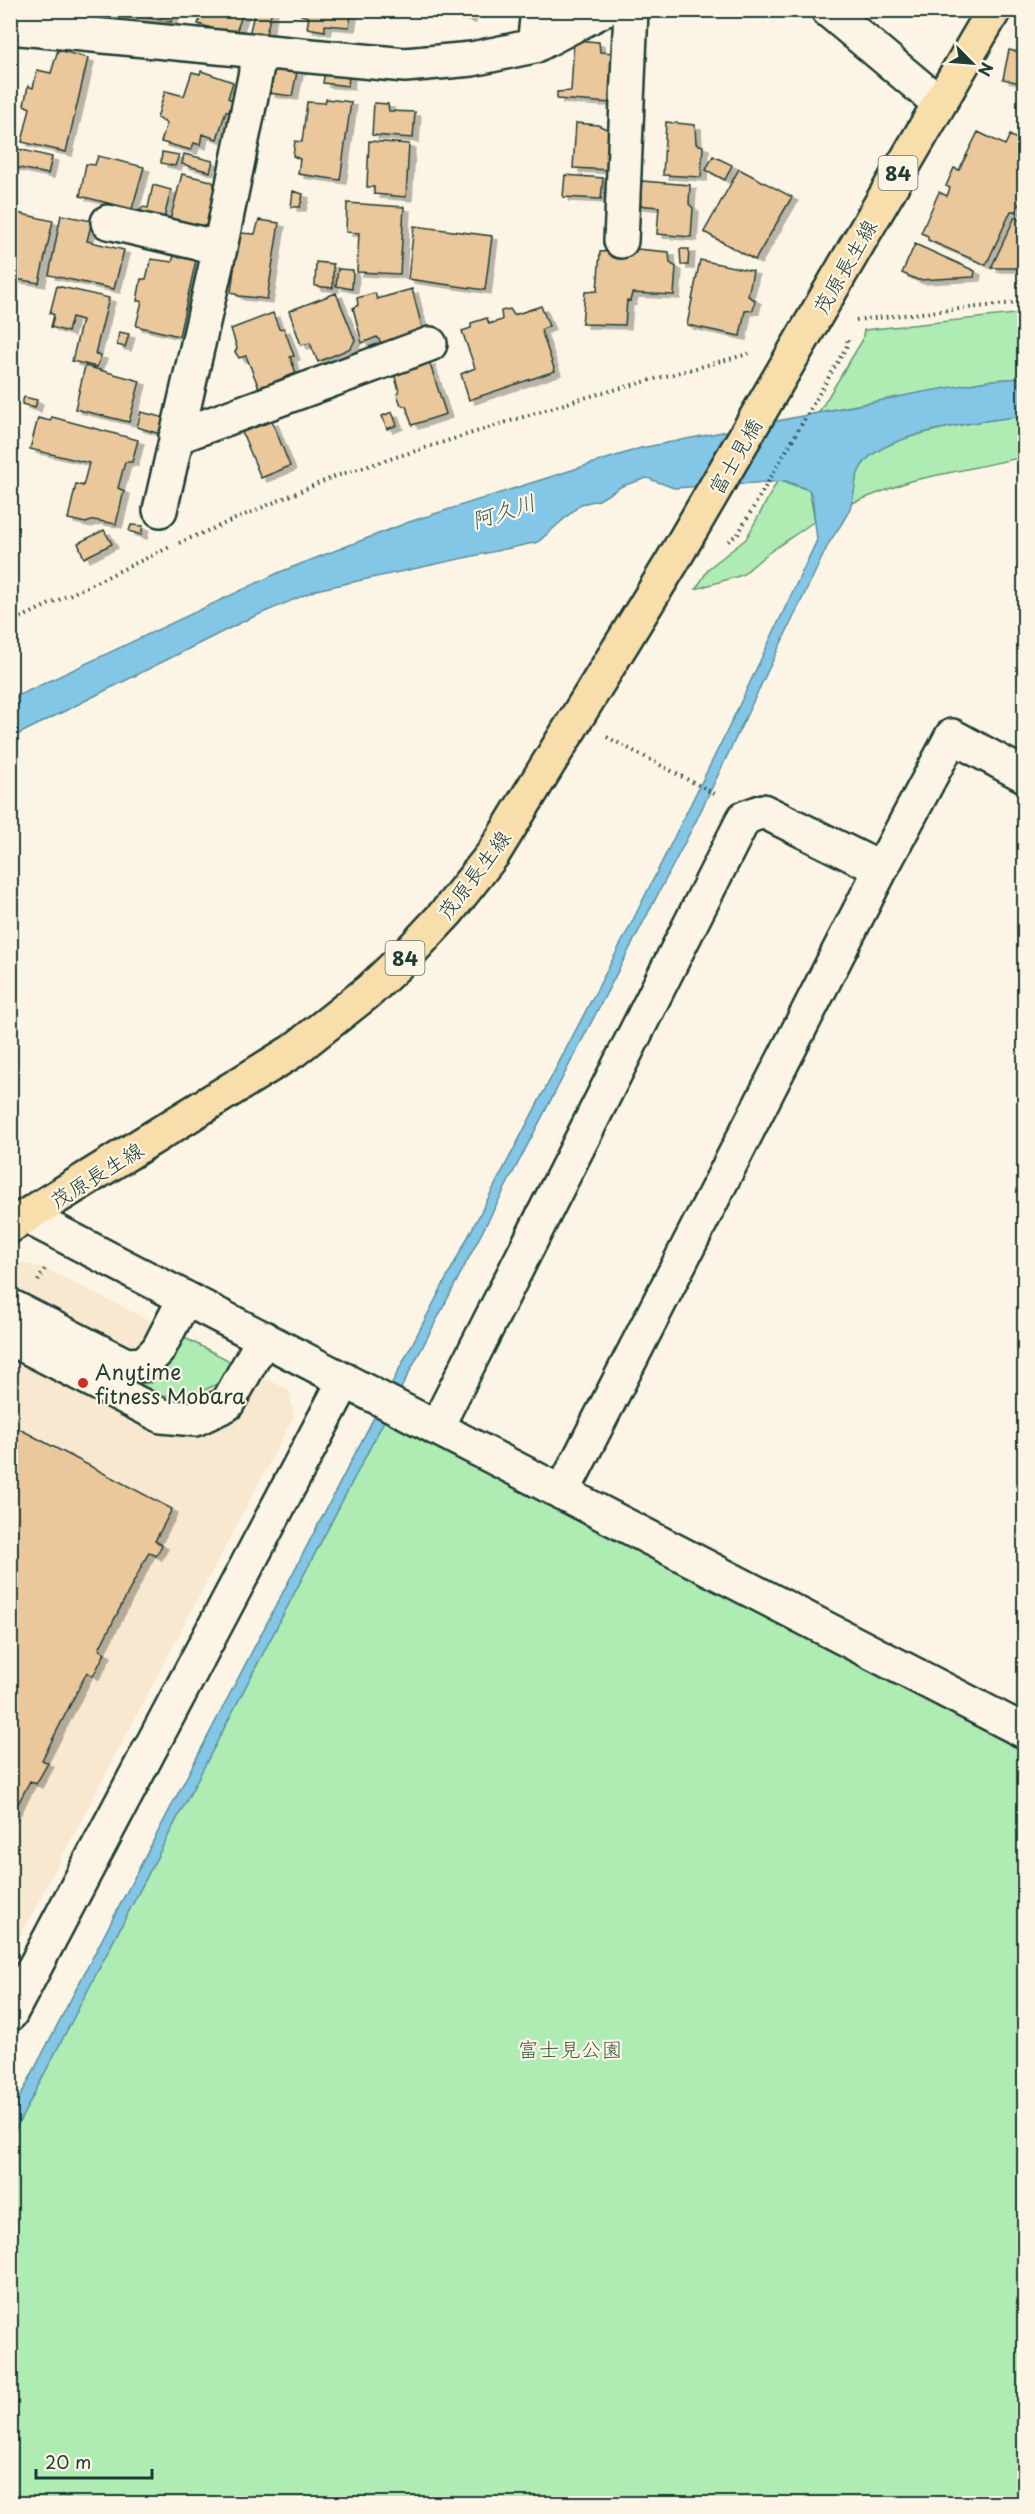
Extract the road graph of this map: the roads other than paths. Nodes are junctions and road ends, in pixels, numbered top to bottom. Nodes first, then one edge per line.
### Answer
1 (538, 10) edge
2 (603, 10) edge
3 (631, 10) edge
4 (828, 10) edge
5 (994, 10) edge
6 (12, 36) edge
7 (534, 46) junction
8 (260, 52) junction
9 (939, 103) junction
10 (108, 222) dead end
11 (621, 242) dead end
12 (220, 248) junction
13 (800, 342) joint
14 (430, 344) dead end
15 (176, 437) junction
16 (160, 510) dead end
17 (672, 562) joint
18 (1024, 775) edge
19 (881, 869) junction
20 (19, 1221) edge
21 (185, 1298) junction
22 (10, 1306) edge
23 (10, 1338) edge
24 (264, 1338) junction
25 (345, 1380) junction
26 (436, 1428) junction
27 (562, 1493) junction
28 (1024, 1731) edge
29 (10, 2014) edge

1 - 7 street
2 - 7 street
3 - 11 street
4 - 9 street
5 - 9 main road, 茂原長生線 / 84
6 - 8 street
7 - 8 street
8 - 12 street
9 - 13 main road, 茂原長生線 / 84
10 - 12 street
12 - 15 street
13 - 17 main road, 富士見橋 / 84
14 - 15 street
15 - 16 street
17 - 20 main road, 茂原長生線 / 84
18 - 19 street
19 - 26 street
19 - 27 street
20 - 21 street
21 - 22 street
21 - 24 street
23 - 24 street
24 - 25 street
25 - 26 street
25 - 29 street
26 - 27 street
27 - 28 street

